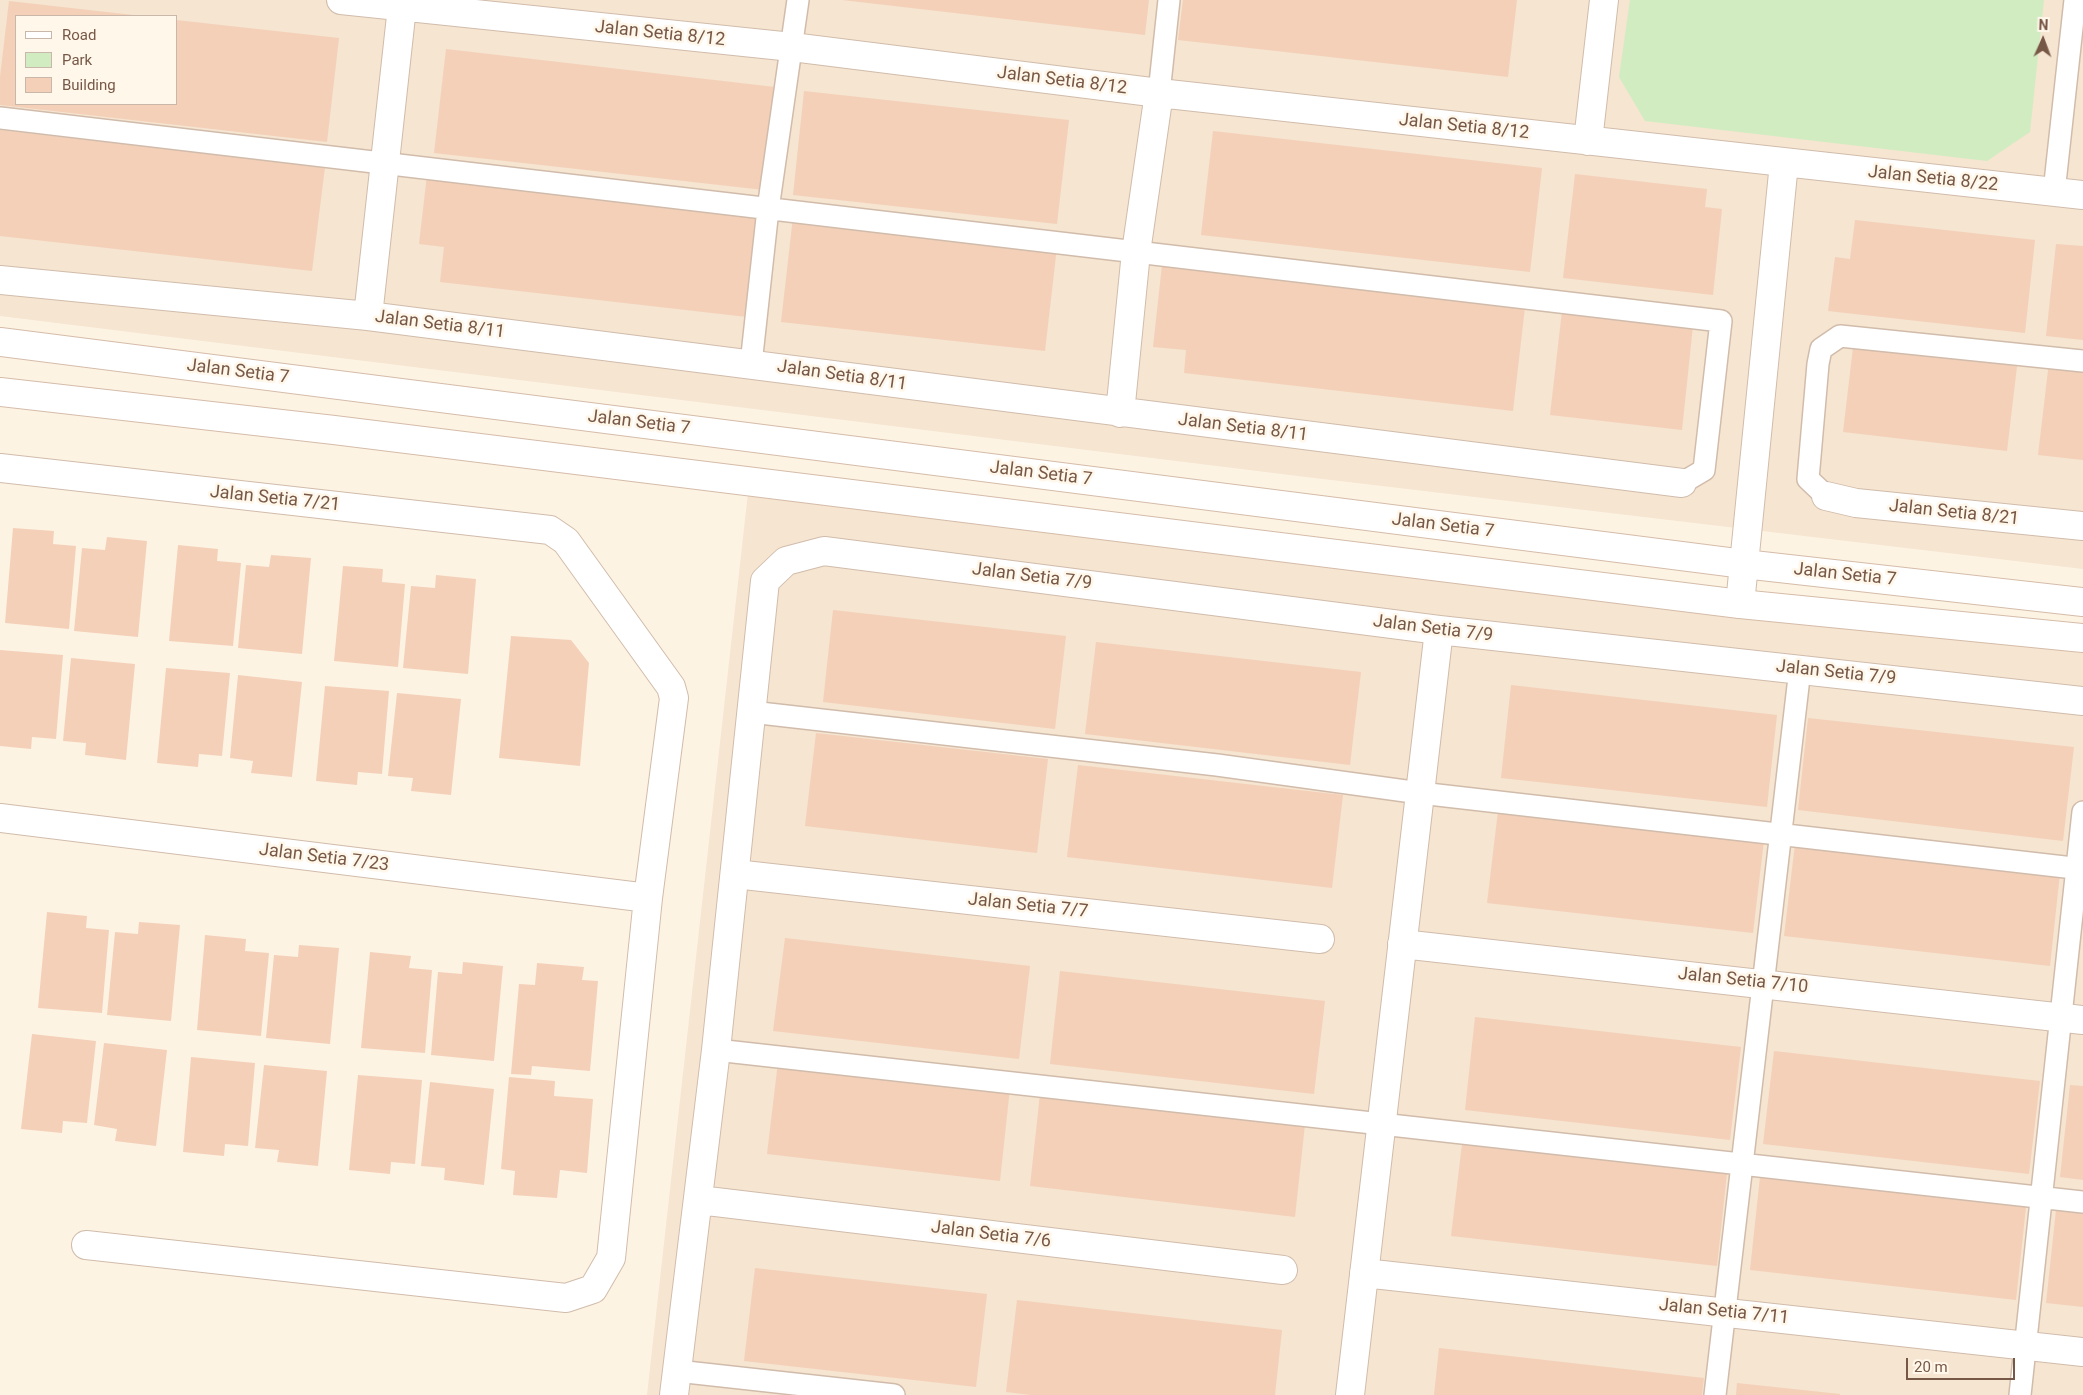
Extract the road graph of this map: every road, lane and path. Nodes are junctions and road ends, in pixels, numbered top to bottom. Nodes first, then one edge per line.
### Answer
1 (340, 0) edge
2 (798, 0) edge
3 (1169, 0) edge
4 (1604, 0) edge
5 (2075, 0) edge
6 (430, 5) edge
7 (402, 7) junction
8 (2078, 22) edge
9 (792, 47) junction
10 (1159, 93) junction
11 (0, 118) edge
12 (1588, 141) junction
13 (1784, 163) junction
14 (384, 164) junction
15 (2054, 192) junction
16 (2083, 195) edge
17 (768, 209) junction
18 (1136, 252) junction
19 (0, 280) edge
20 (368, 316) junction
21 (0, 342) edge
22 (2083, 361) edge
23 (751, 364) junction
24 (0, 392) edge
25 (1120, 413) junction
26 (0, 468) edge
27 (1682, 483) joint
28 (1826, 496) joint
29 (2083, 526) edge
30 (1744, 564) junction
31 (2083, 602) edge
32 (1740, 604) junction
33 (1439, 630) junction
34 (2083, 638) edge
35 (1800, 669) junction
36 (2083, 701) edge
37 (751, 712) junction
38 (1420, 793) junction
39 (2083, 812) edge
40 (0, 818) edge
41 (1781, 834) junction
42 (2080, 869) edge
43 (735, 874) junction
44 (648, 898) junction
45 (1320, 939) dead end
46 (1402, 944) junction
47 (1763, 983) junction
48 (2072, 1019) edge
49 (716, 1050) junction
50 (1382, 1123) junction
51 (1742, 1163) junction
52 (2041, 1198) junction
53 (699, 1200) junction
54 (2083, 1202) edge
55 (86, 1244) dead end
56 (1283, 1270) dead end
57 (1364, 1273) junction
58 (1725, 1312) junction
59 (2025, 1346) junction
60 (2083, 1352) edge
61 (675, 1383) edge
62 (894, 1395) edge
63 (1350, 1395) edge
64 (1715, 1395) edge
65 (2020, 1395) edge

1 - 7 street, Jalan Setia 8/12
2 - 9 lane
3 - 10 lane
4 - 12 street
5 - 8 lane
6 - 7 street, Jalan Setia 8/12
6 - 9 street, Jalan Setia 8/12
7 - 14 street
8 - 15 lane
9 - 10 street, Jalan Setia 8/12
9 - 17 lane
10 - 12 street, Jalan Setia 8/12
10 - 18 street
11 - 14 lane
12 - 13 street, Jalan Setia 8/12
13 - 15 street, Jalan Setia 8/22
13 - 30 street
14 - 17 lane
14 - 20 street
15 - 16 street, Jalan Setia 8/22
17 - 18 lane
17 - 23 lane
18 - 25 street
18 - 27 lane
19 - 20 street, Jalan Setia 8/11
20 - 23 street, Jalan Setia 8/11
21 - 30 street, Jalan Setia 7
22 - 28 lane
23 - 25 street, Jalan Setia 8/11
24 - 32 street
25 - 27 street, Jalan Setia 8/11
26 - 44 street, Jalan Setia 7/21
28 - 29 street, Jalan Setia 8/21
30 - 31 street, Jalan Setia 7
30 - 32 street
32 - 34 street
33 - 35 street, Jalan Setia 7/9
33 - 37 street, Jalan Setia 7/9
33 - 38 street
35 - 36 street, Jalan Setia 7/9
35 - 41 lane
37 - 38 lane
37 - 43 street
38 - 41 lane
38 - 46 street
39 - 42 lane
40 - 44 street, Jalan Setia 7/23
41 - 42 lane
41 - 47 lane
42 - 48 lane
43 - 45 street, Jalan Setia 7/7
43 - 49 street
44 - 55 street
46 - 47 street, Jalan Setia 7/10
46 - 50 street
47 - 48 street, Jalan Setia 7/10
47 - 51 lane
48 - 52 lane
49 - 50 lane
49 - 53 street
50 - 51 lane
50 - 57 street
51 - 52 lane
51 - 58 lane
52 - 54 lane
52 - 59 lane
53 - 56 street, Jalan Setia 7/6
53 - 61 street
57 - 58 street, Jalan Setia 7/11
57 - 63 street
58 - 59 street, Jalan Setia 7/11
58 - 64 lane
59 - 60 street, Jalan Setia 7/11
59 - 65 lane
61 - 62 lane

